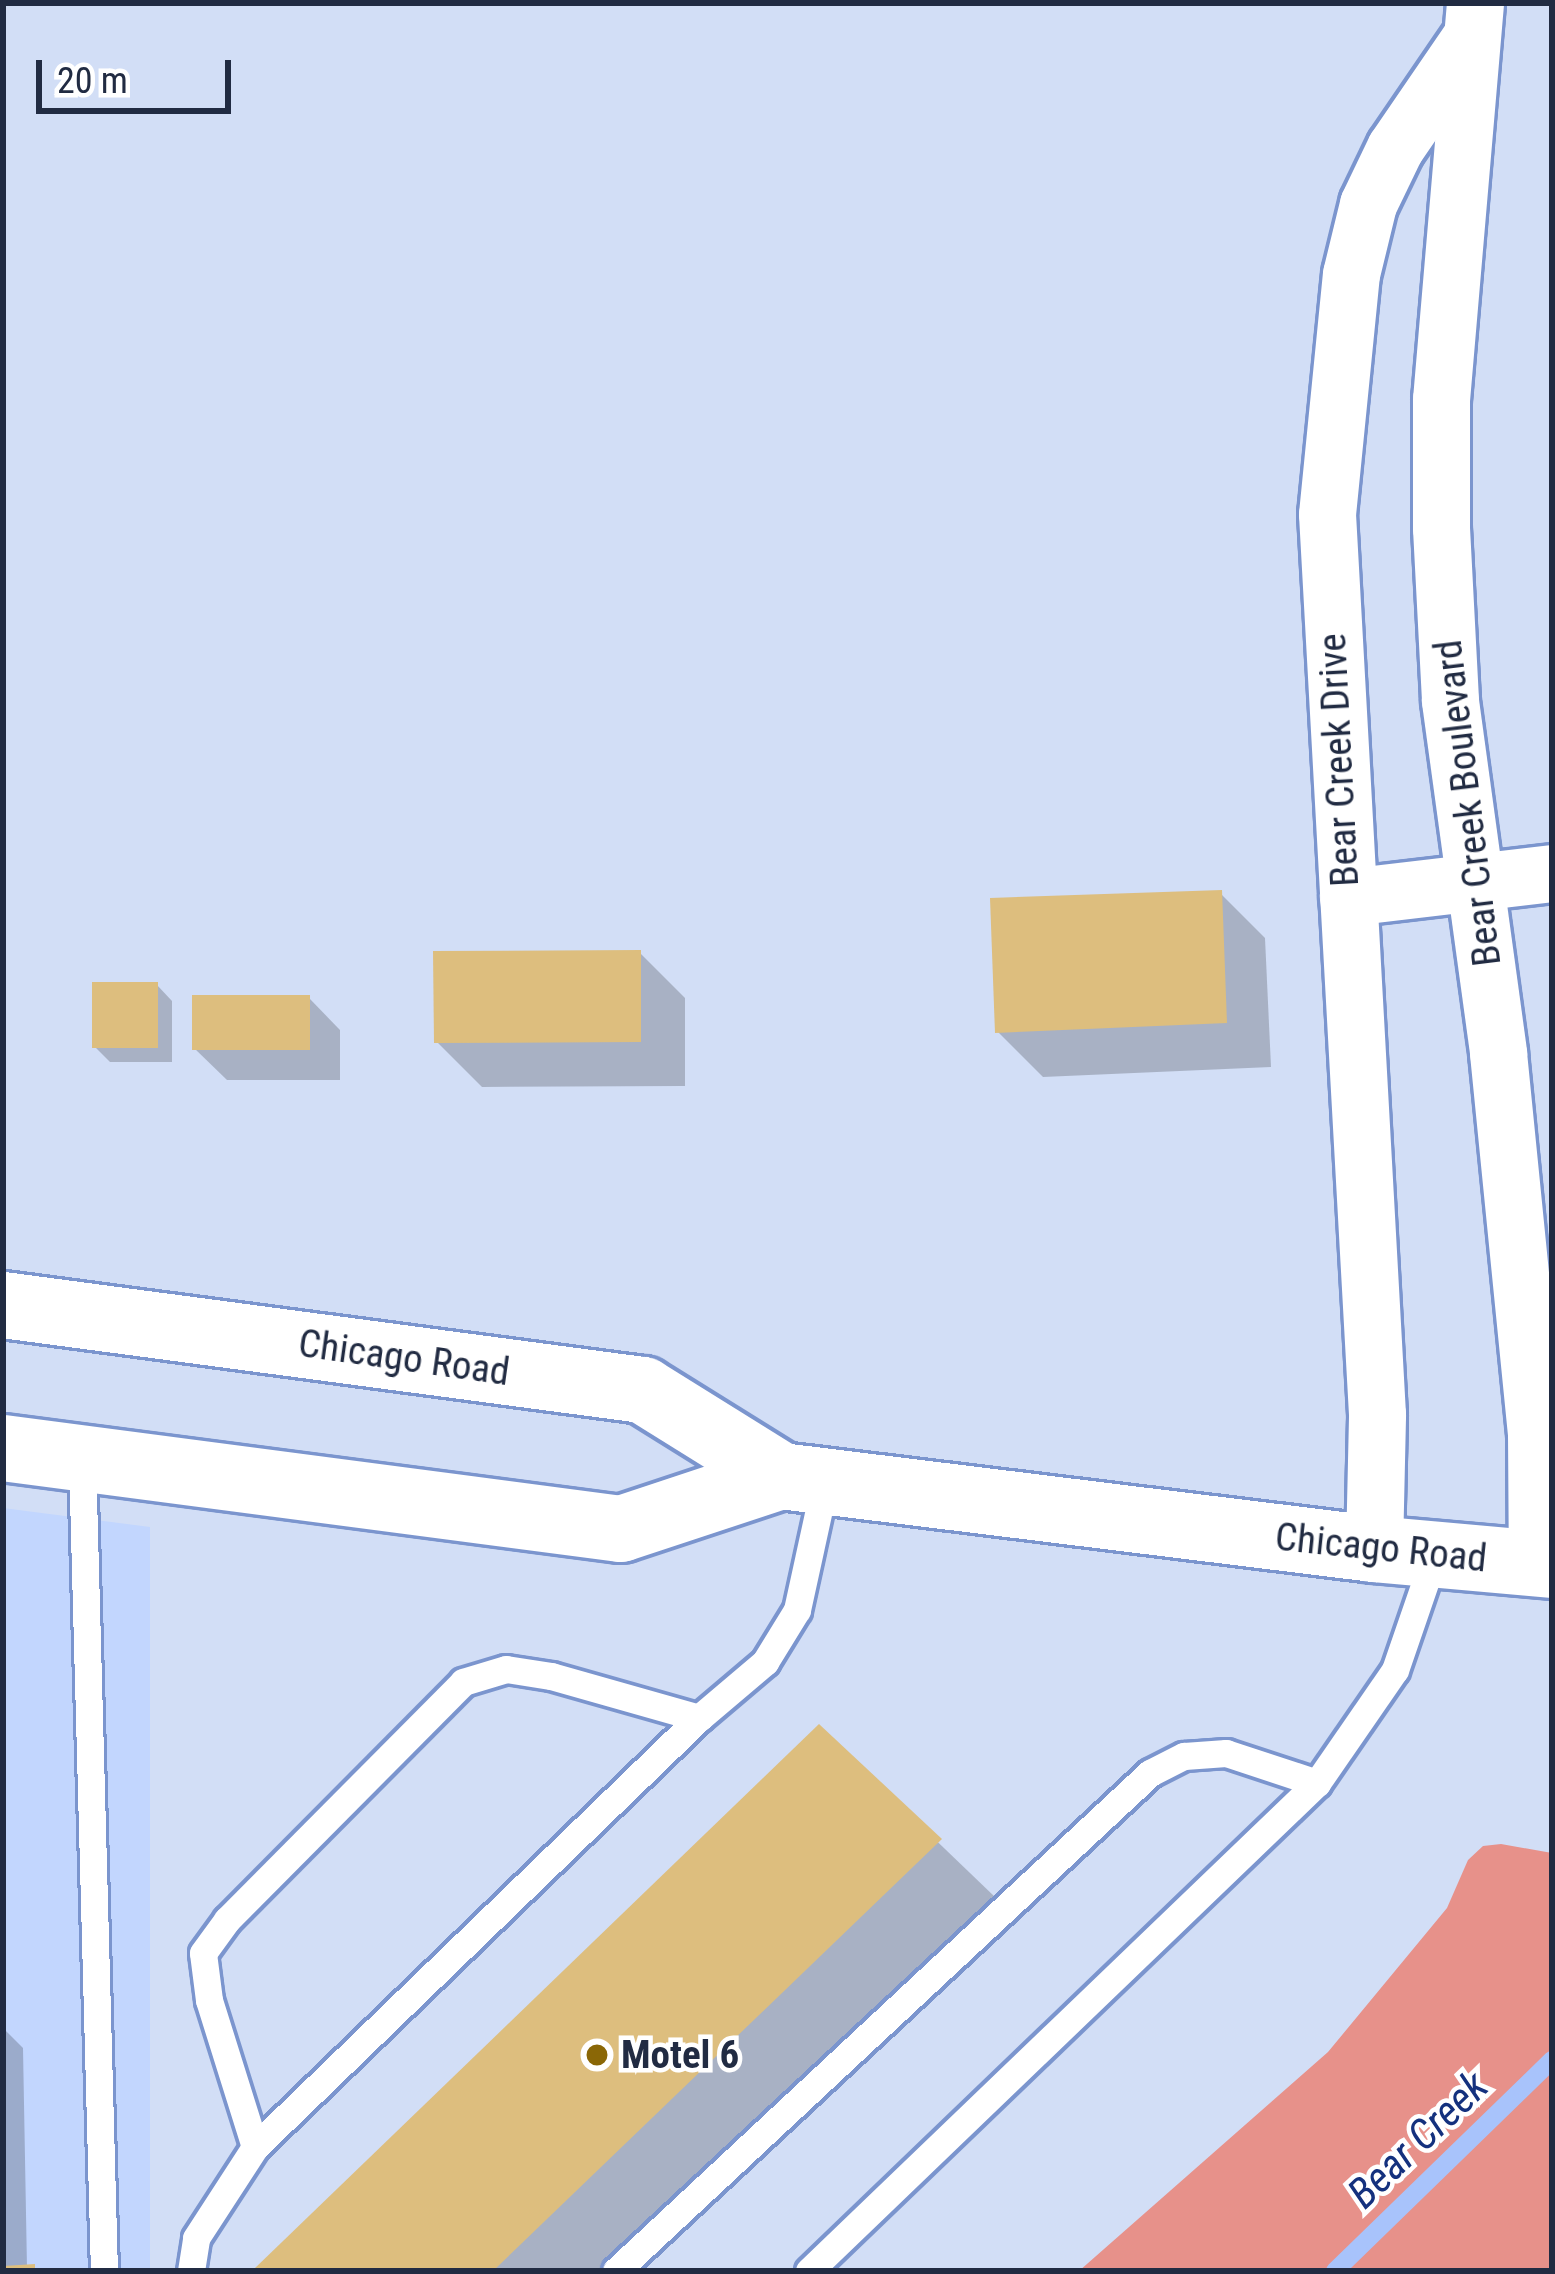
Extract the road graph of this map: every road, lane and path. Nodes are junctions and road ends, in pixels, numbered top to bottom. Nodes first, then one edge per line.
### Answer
1 (1472, 22) edge
2 (1552, 873) edge
3 (1475, 882) junction
4 (1348, 897) junction
5 (3, 1305) edge
6 (3, 1448) edge
7 (82, 1459) junction
8 (803, 1479) junction
9 (1404, 1552) junction
10 (1544, 1564) edge
11 (698, 1718) junction
12 (1317, 1784) junction
13 (255, 2147) junction
14 (104, 2271) edge
15 (191, 2271) edge
16 (616, 2271) edge
17 (809, 2271) edge

1 - 3 street, Bear Creek Boulevard
1 - 4 street, Bear Creek Drive
2 - 3 street
3 - 4 street
3 - 10 street, Bear Creek Boulevard
4 - 9 street, Bear Creek Drive
5 - 8 main road, Chicago Road
6 - 7 main road, Chicago Road
7 - 8 main road, Chicago Road
7 - 14 lane
8 - 9 main road, Chicago Road
8 - 11 lane
9 - 10 main road, Chicago Road
9 - 12 lane
11 - 13 lane
11 - 13 lane
12 - 16 lane
12 - 17 lane
13 - 15 lane

